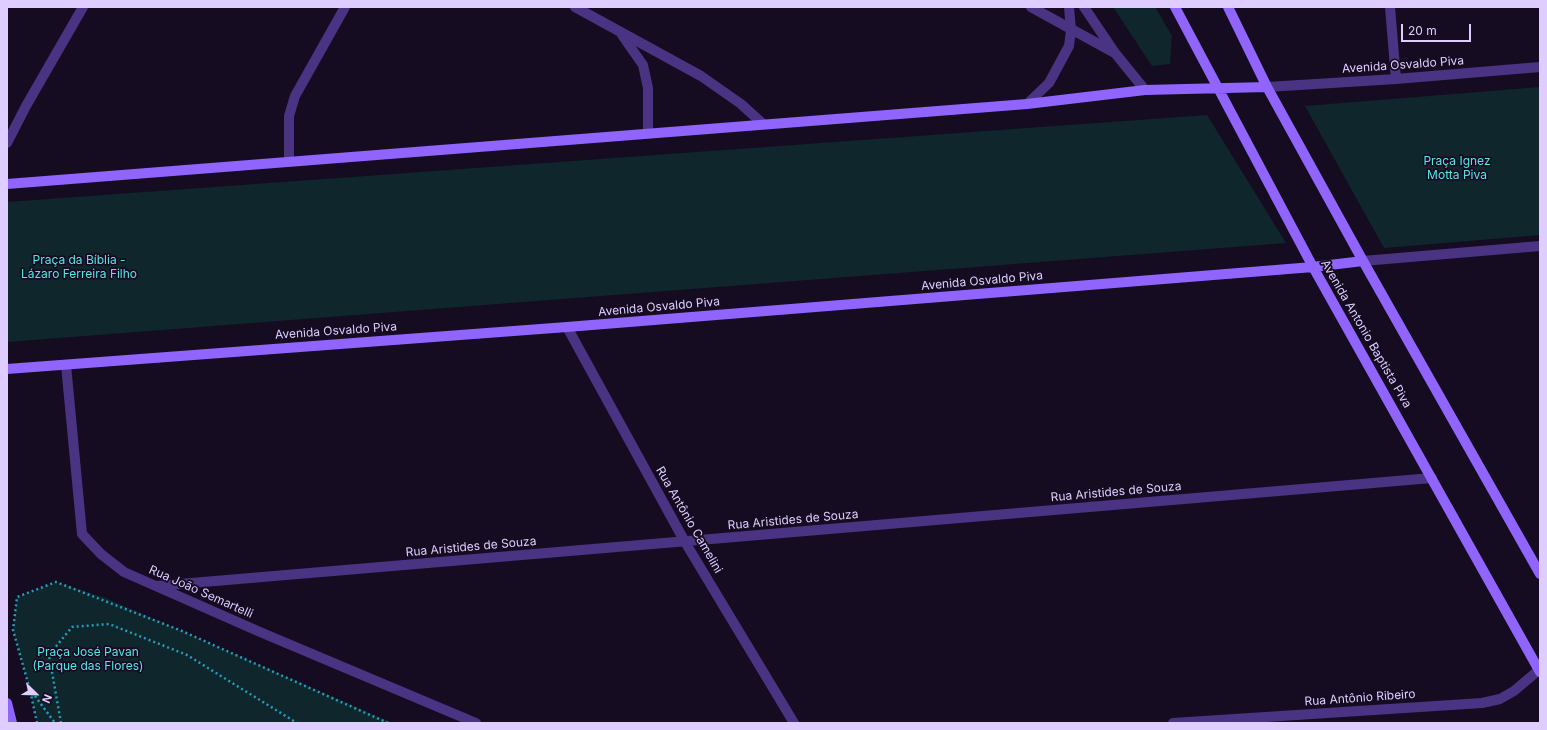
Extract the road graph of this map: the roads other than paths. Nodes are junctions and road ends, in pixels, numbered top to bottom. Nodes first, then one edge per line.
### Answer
1 (83, 7) edge
2 (345, 7) edge
3 (575, 7) edge
4 (1031, 7) edge
5 (1069, 7) edge
6 (1084, 7) edge
7 (1175, 7) edge
8 (1228, 7) edge
9 (1390, 7) edge
10 (1072, 30) junction
11 (621, 33) junction
12 (1115, 53) junction
13 (1540, 67) edge
14 (1396, 79) junction
15 (1267, 87) junction
16 (1219, 88) junction
17 (1145, 90) junction
18 (1027, 104) junction
19 (762, 123) junction
20 (648, 133) junction
21 (7, 144) edge
22 (289, 161) junction
23 (7, 184) edge
24 (1540, 246) edge
25 (1362, 261) junction
26 (1313, 267) junction
27 (567, 327) junction
28 (66, 365) junction
29 (7, 369) edge
30 (1432, 478) junction
31 (685, 542) junction
32 (1540, 574) edge
33 (156, 586) junction
34 (1540, 670) edge
35 (7, 703) edge
36 (12, 723) edge
37 (476, 723) edge
38 (794, 723) edge
39 (1173, 723) edge

1 - 21 street
2 - 22 street
3 - 11 street
4 - 10 street
5 - 10 street
6 - 12 street
7 - 16 street, Avenida Antonio Baptista Piva
8 - 15 street
9 - 14 street
10 - 12 street
10 - 18 street
11 - 19 street
11 - 20 street
12 - 17 street
13 - 14 street, Avenida Osvaldo Piva
14 - 15 street, Avenida Osvaldo Piva
15 - 16 street
15 - 25 street
16 - 17 street
16 - 26 street, Avenida Antonio Baptista Piva
17 - 18 street
18 - 19 street
19 - 20 street
20 - 22 street
22 - 23 street
24 - 25 street
25 - 26 street, Avenida Osvaldo Piva
25 - 32 street
26 - 27 street, Avenida Osvaldo Piva
26 - 30 street, Avenida Antonio Baptista Piva
27 - 28 street, Avenida Osvaldo Piva
27 - 31 street, Rua Antônio Camelini
28 - 29 street, Avenida Osvaldo Piva
28 - 33 street, Rua João Semartelli
30 - 31 street, Rua Aristides de Souza
30 - 34 street, Avenida Antonio Baptista Piva
31 - 33 street, Rua Aristides de Souza
31 - 38 street, Rua Antônio Camelini
33 - 37 street, Rua João Semartelli
34 - 39 street, Rua Antônio Ribeiro
35 - 36 street

